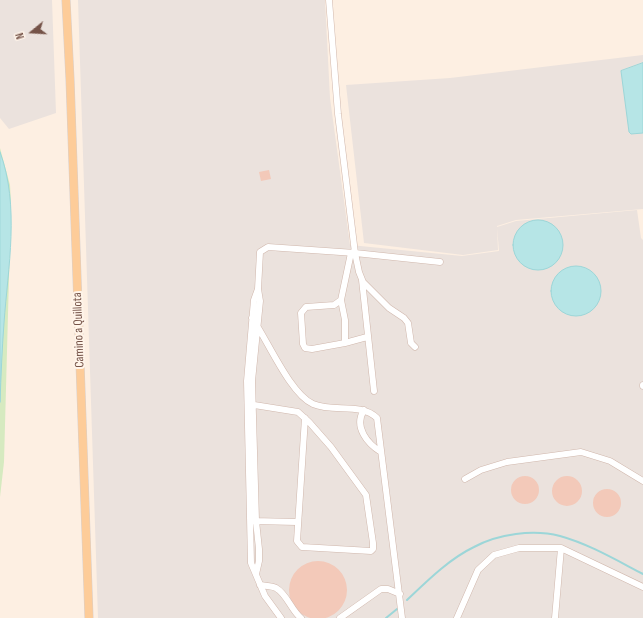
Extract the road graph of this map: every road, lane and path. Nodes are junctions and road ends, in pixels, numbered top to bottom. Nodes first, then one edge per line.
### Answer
1 (67, 0) edge
2 (328, 0) edge
3 (353, 253) junction
4 (440, 262) dead end
5 (362, 278) junction
6 (258, 289) junction
7 (340, 300) junction
8 (252, 318) junction
9 (258, 326) junction
10 (367, 337) junction
11 (345, 343) junction
12 (415, 347) dead end
13 (374, 391) dead end
14 (250, 404) junction
15 (364, 410) junction
16 (305, 418) junction
17 (381, 452) junction
18 (465, 479) dead end
19 (643, 481) edge
20 (253, 521) junction
21 (297, 522) junction
22 (561, 548) junction
23 (260, 584) junction
24 (643, 587) edge
25 (400, 594) junction
26 (89, 618) edge
27 (281, 618) edge
28 (301, 618) edge
29 (340, 618) edge
30 (402, 618) edge
31 (458, 618) edge
32 (555, 618) edge

1 - 26 main road, Camino a Quillota
2 - 3 street
3 - 4 street
3 - 5 street
3 - 6 street
3 - 7 street
5 - 10 street
5 - 12 street
6 - 8 street
6 - 9 street
7 - 11 street
7 - 11 street
8 - 9 street
8 - 14 street
9 - 14 street
9 - 15 street
10 - 11 street
10 - 13 street
14 - 16 street
14 - 20 street
15 - 17 street
15 - 17 street
16 - 21 street
16 - 21 street
17 - 25 street
18 - 19 street
20 - 21 street
20 - 23 street
22 - 24 street
22 - 31 street
22 - 32 street
23 - 27 street
23 - 28 street
25 - 29 street
25 - 30 street

